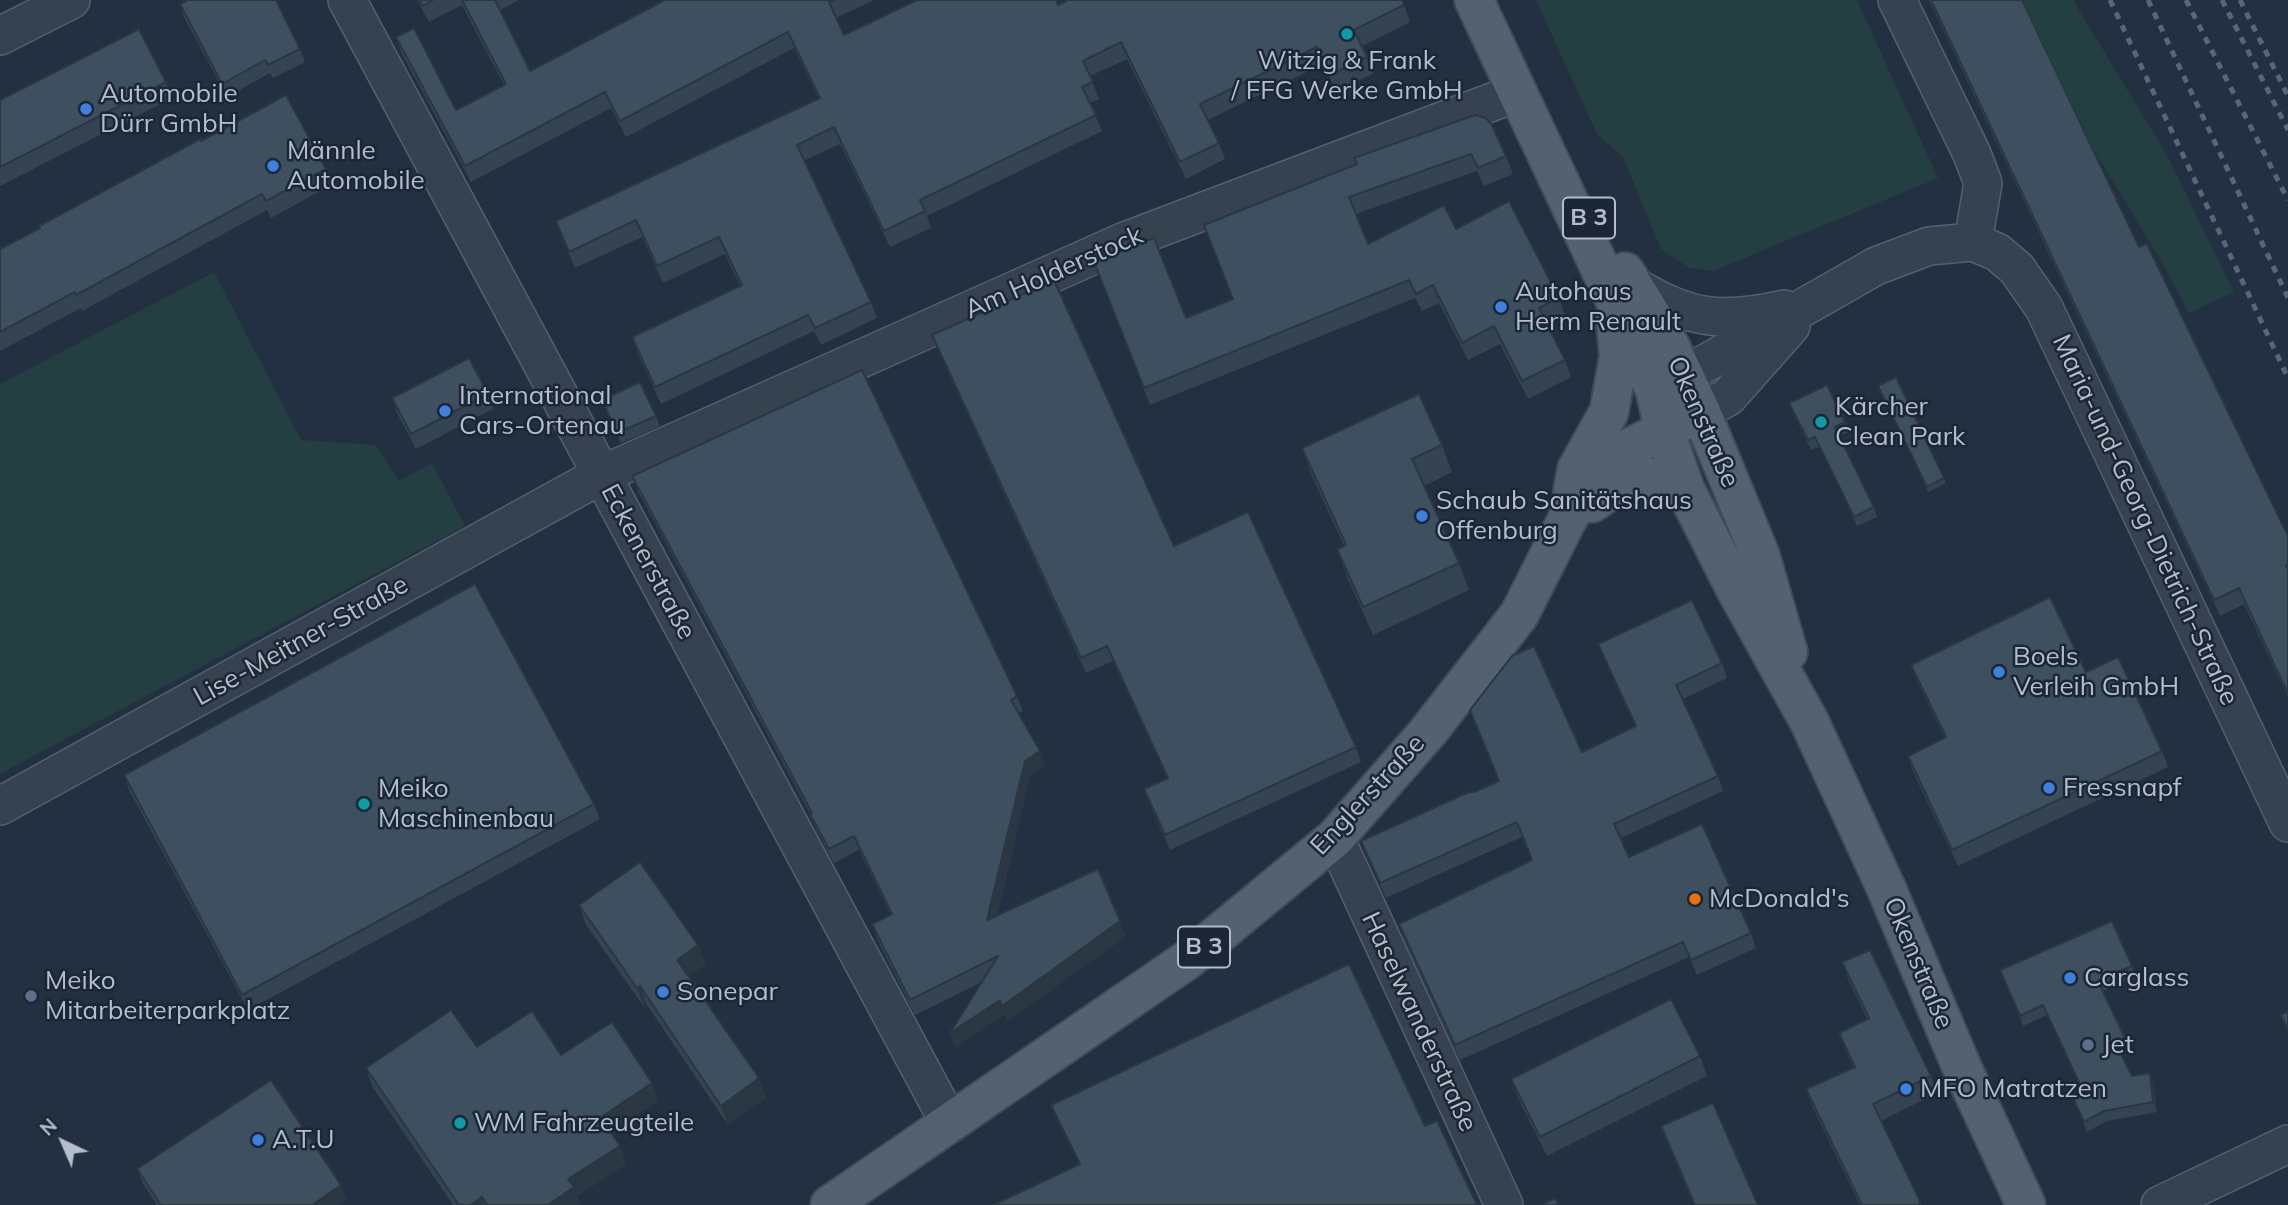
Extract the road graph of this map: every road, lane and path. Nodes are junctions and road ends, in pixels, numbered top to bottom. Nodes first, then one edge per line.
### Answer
1 (71, 0) edge
2 (347, 0) edge
3 (1474, 0) edge
4 (1897, 0) edge
5 (0, 36) edge
6 (1516, 93) junction
7 (1973, 242) junction
8 (1624, 291) junction
9 (1812, 302) junction
10 (1670, 382) junction
11 (1609, 412) junction
12 (1701, 412) junction
13 (1664, 429) junction
14 (601, 475) junction
15 (1685, 489) junction
16 (1567, 520) junction
17 (1809, 722) junction
18 (0, 806) edge
19 (2288, 823) edge
20 (1335, 838) junction
21 (950, 1124) junction
22 (2288, 1144) edge
23 (830, 1205) edge
24 (1504, 1205) edge
25 (2026, 1205) edge
26 (2160, 1205) edge

1 - 5 street
2 - 14 street, Eckenerstraße
3 - 6 main road, Okenstraße / B 3
4 - 7 street
6 - 8 main road, Okenstraße / B 3
6 - 14 street, Am Holderstock
7 - 9 street
7 - 19 street, Maria-und-Georg-Dietrich-Straße
8 - 9 street
8 - 10 main road, Okenstraße / B 3
8 - 11 main road, Englerstraße / B 3
9 - 10 street
9 - 12 street
10 - 11 main road
10 - 12 main road, Okenstraße / B 3
10 - 13 main road, Okenstraße / B 3
11 - 16 main road, Englerstraße / B 3
12 - 13 main road, Englerstraße / B 3
12 - 17 main road, Okenstraße
13 - 15 main road, Okenstraße / B 3
13 - 16 main road, Englerstraße / B 3
14 - 18 street, Lise-Meitner-Straße
14 - 21 street, Eckenerstraße
15 - 16 main road, Englerstraße / B 3
15 - 17 main road, Okenstraße
16 - 20 main road, Englerstraße / B 3
17 - 25 main road, Okenstraße
20 - 21 main road, Englerstraße / B 3
20 - 24 street, Haselwanderstraße
21 - 23 main road, Englerstraße / B 3
22 - 26 street

